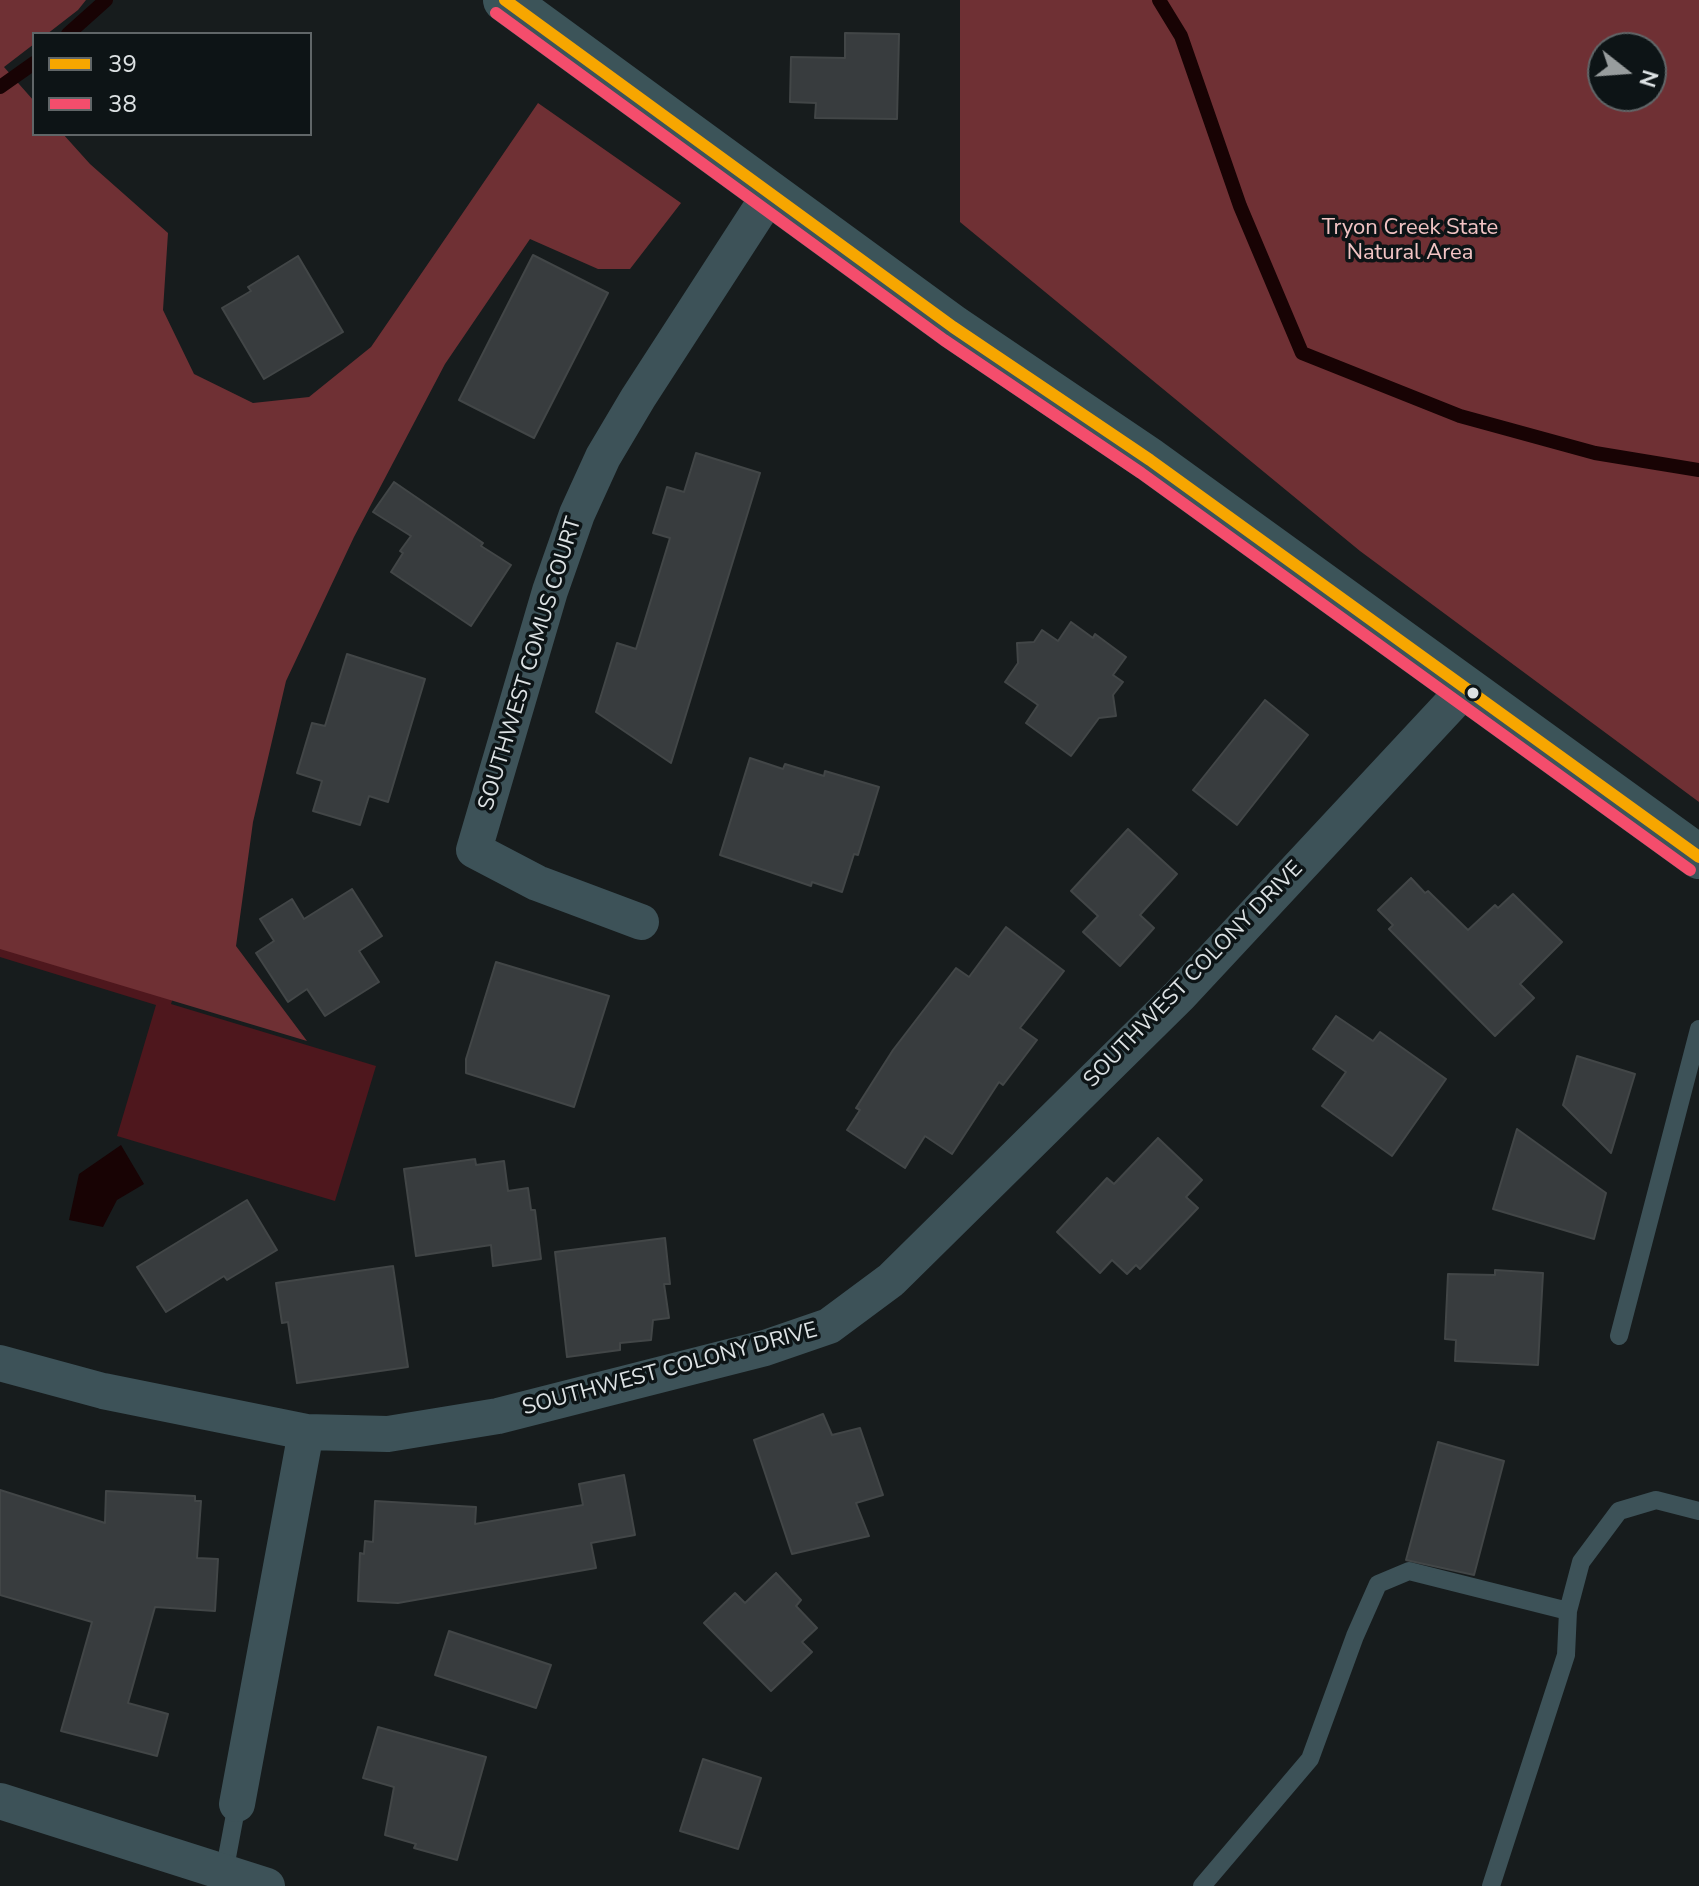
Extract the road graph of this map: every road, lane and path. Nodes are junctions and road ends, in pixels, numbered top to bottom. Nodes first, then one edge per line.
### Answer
1 (505, 0) edge
2 (770, 194) junction
3 (1467, 687) junction
4 (1699, 857) edge
5 (641, 922) dead end
6 (1699, 1029) edge
7 (1619, 1336) dead end
8 (0, 1363) edge
9 (306, 1432) junction
10 (1699, 1511) edge
11 (1568, 1611) junction
12 (0, 1801) edge
13 (237, 1804) joint
14 (224, 1873) junction
15 (267, 1886) edge
16 (1202, 1886) edge
17 (1491, 1886) edge

1 - 2 main road
2 - 3 main road
2 - 5 street, SOUTHWEST COMUS COURT
3 - 4 main road
3 - 9 street, SOUTHWEST COLONY DRIVE
6 - 7 lane
8 - 9 street, SOUTHWEST COLONY DRIVE
9 - 13 street
10 - 11 lane
11 - 16 lane
11 - 17 lane
12 - 14 street
13 - 14 lane
14 - 15 street

